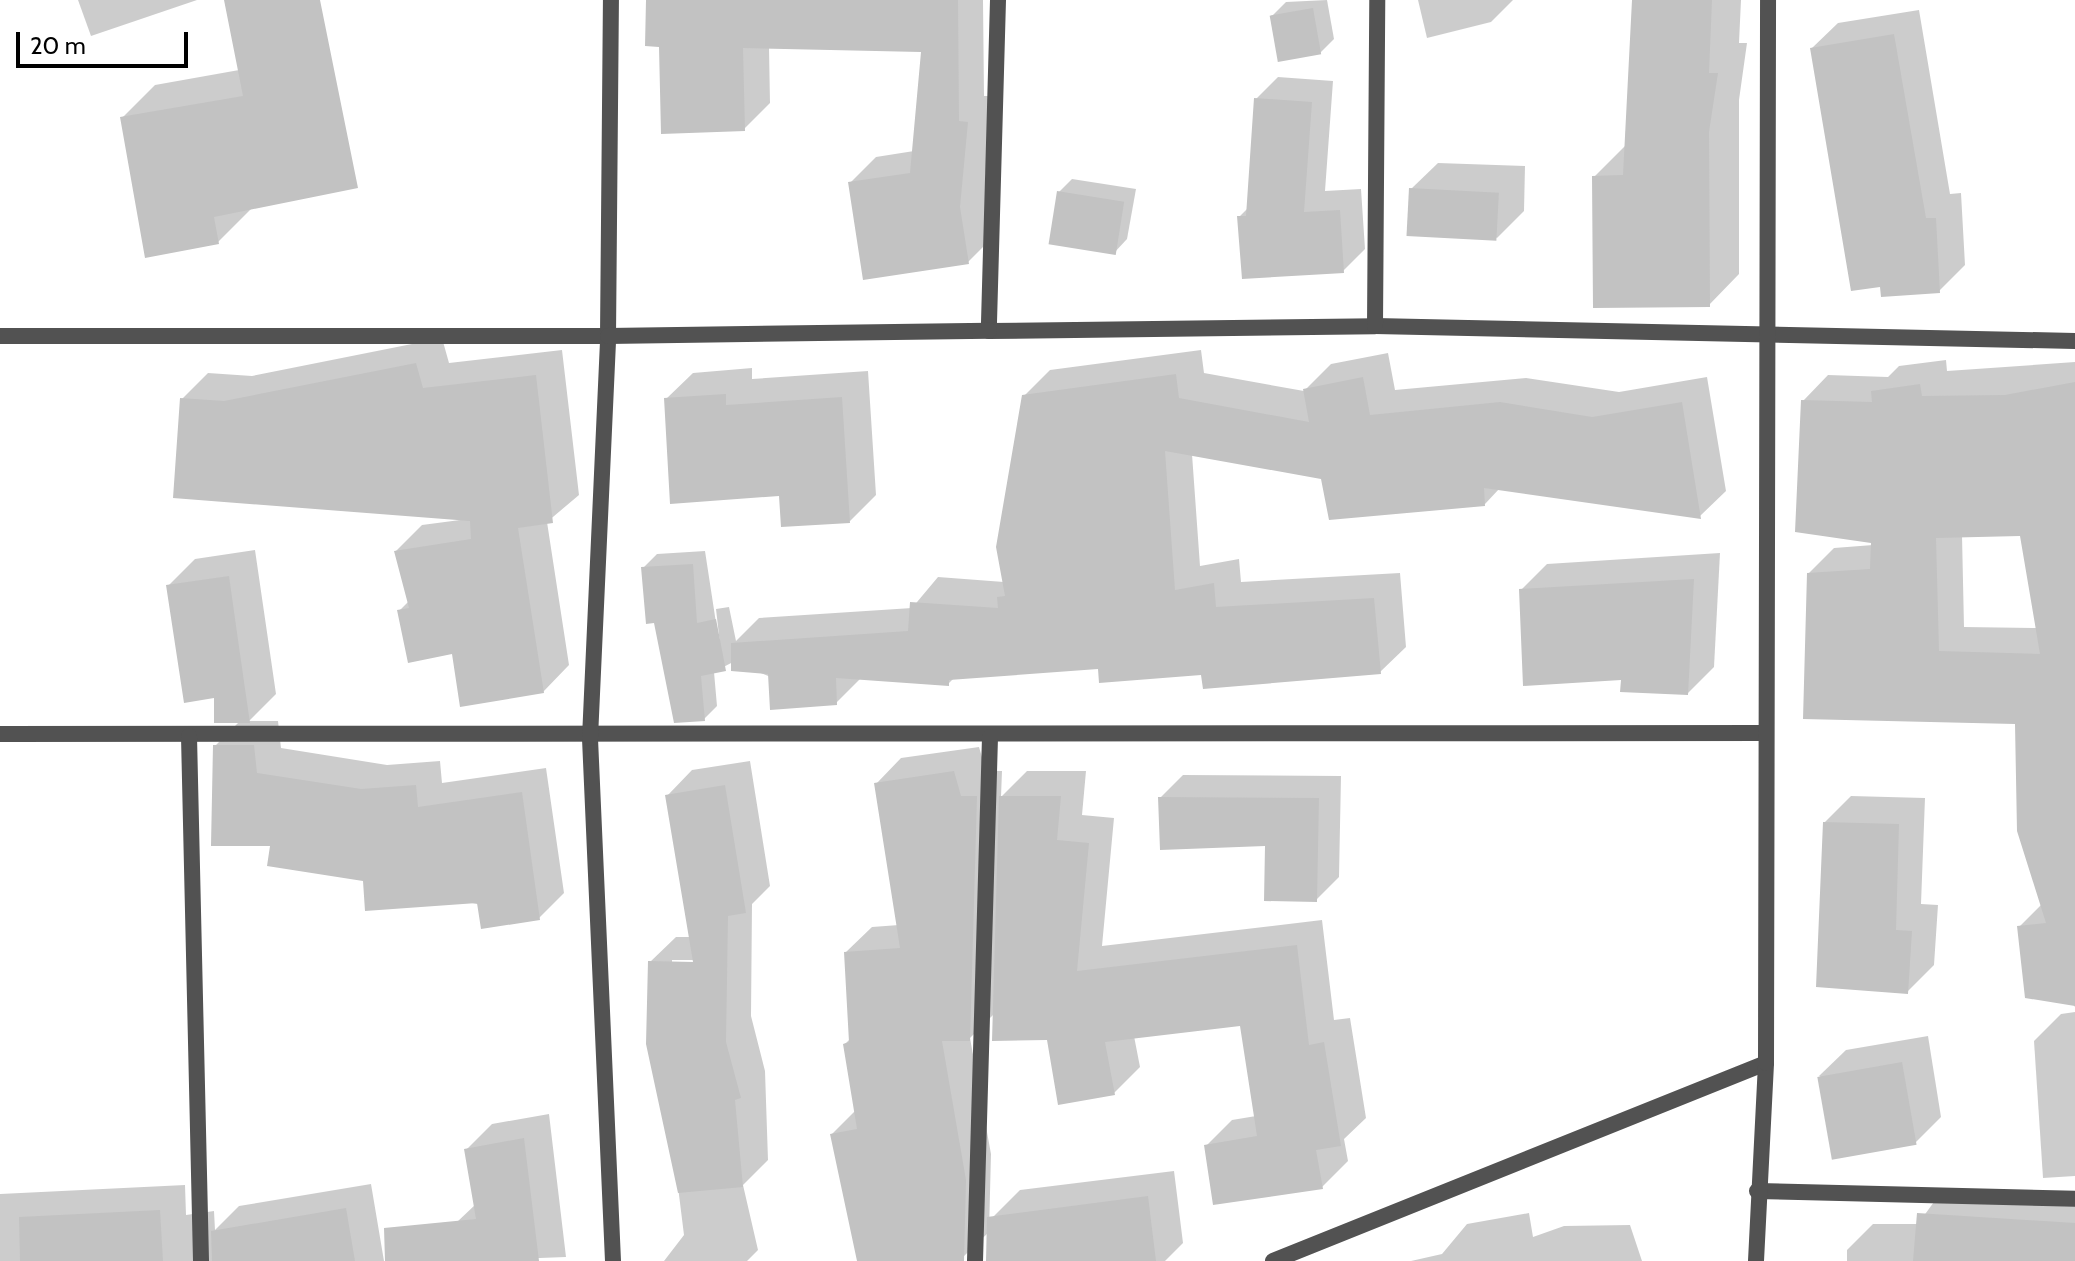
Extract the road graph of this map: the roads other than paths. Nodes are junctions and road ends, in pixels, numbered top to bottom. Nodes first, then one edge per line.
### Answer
1 (611, 0) edge
2 (998, 0) edge
3 (1377, 0) edge
4 (1768, 0) edge
5 (1375, 326) junction
6 (989, 331) junction
7 (0, 336) edge
8 (608, 336) junction
9 (1769, 336) junction
10 (2075, 341) edge
11 (1766, 733) junction
12 (0, 734) edge
13 (189, 736) junction
14 (990, 737) junction
15 (590, 738) junction
16 (1766, 1063) junction
17 (1757, 1191) junction
18 (2075, 1199) edge
19 (201, 1261) edge
20 (613, 1261) edge
21 (975, 1261) edge
22 (1273, 1261) edge
23 (1756, 1261) edge

1 - 8 street
2 - 6 street
3 - 5 street
4 - 9 street
5 - 6 street
5 - 9 street
6 - 8 street
7 - 8 street
8 - 15 street
9 - 10 street
9 - 11 street
11 - 14 street
11 - 16 street
12 - 13 street
13 - 15 street
13 - 19 street
14 - 15 street
14 - 21 street
15 - 20 street
16 - 17 street
16 - 22 street
17 - 18 street
17 - 23 street

